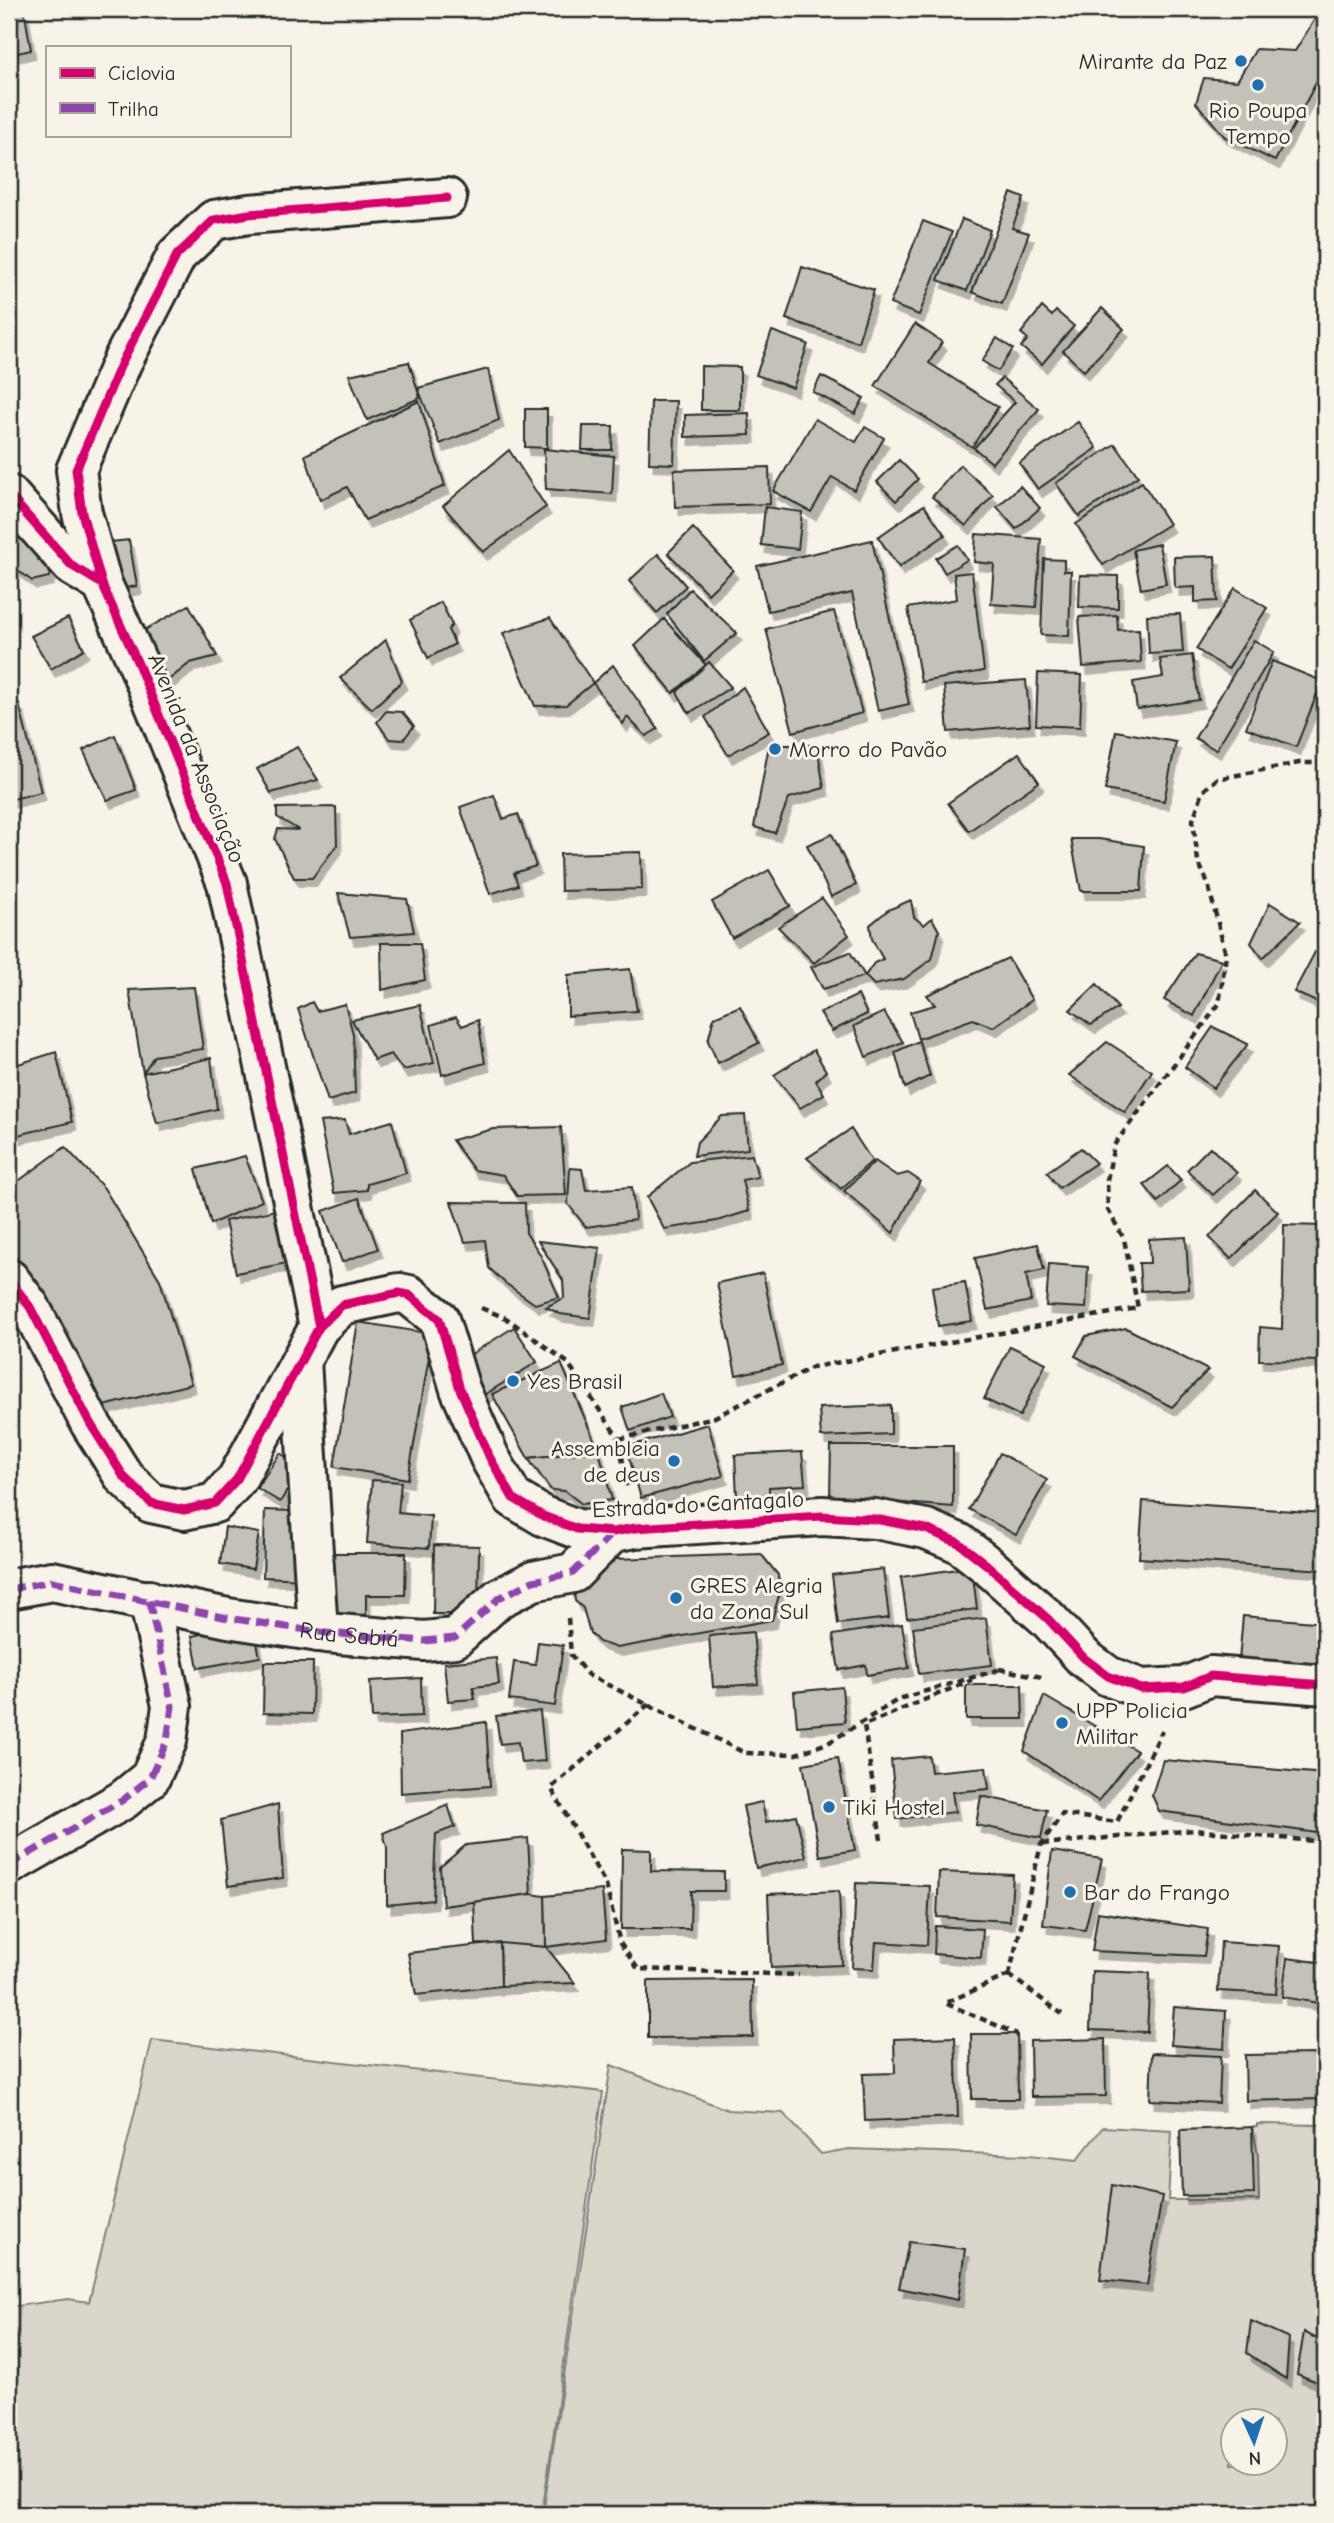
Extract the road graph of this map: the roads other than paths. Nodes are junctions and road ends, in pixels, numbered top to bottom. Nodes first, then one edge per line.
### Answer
1 (447, 198) dead end
2 (9, 495) edge
3 (102, 584) junction
4 (9, 1279) edge
5 (319, 1327) junction
6 (301, 1360) junction
7 (624, 1530) junction
8 (9, 1589) edge
9 (149, 1600) junction
10 (318, 1632) junction
11 (1325, 1685) edge
12 (9, 1865) edge

1 - 3 street, Avenida da Associação
2 - 3 street
3 - 5 street, Avenida da Associação
4 - 6 street, Estrada do Cantagalo
5 - 6 street, Estrada do Cantagalo
5 - 7 street, Estrada do Cantagalo
6 - 10 street
7 - 10 street, Rua Sabiá
7 - 11 street, Estrada do Cantagalo
8 - 9 street, Rua Sabiá
9 - 10 street, Rua Sabiá
9 - 12 street

